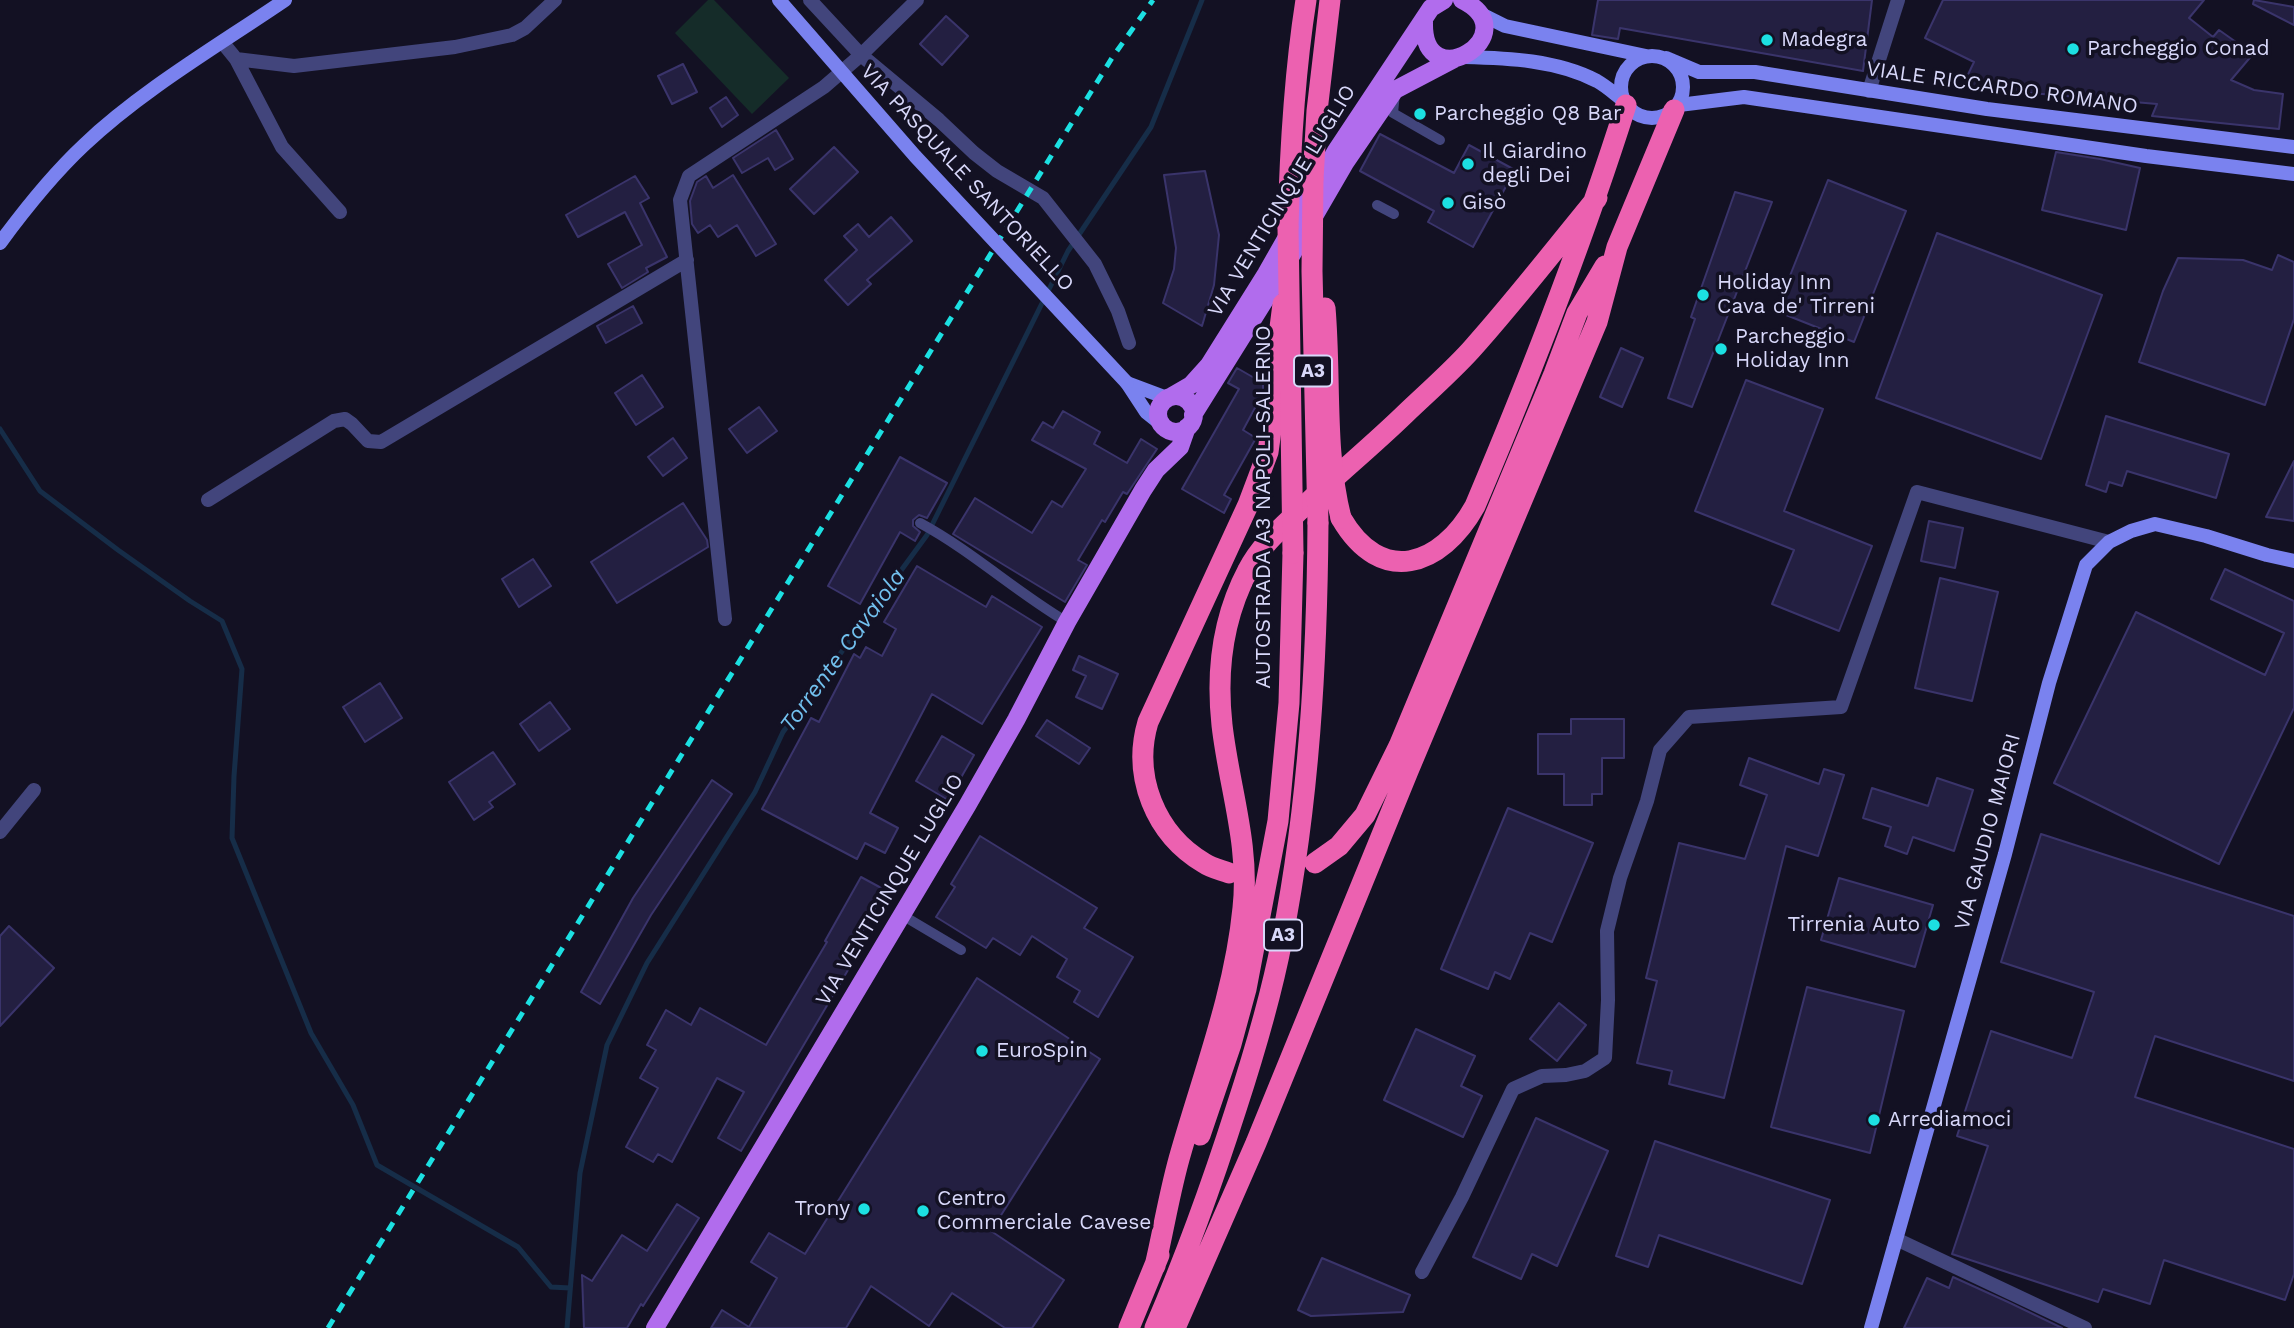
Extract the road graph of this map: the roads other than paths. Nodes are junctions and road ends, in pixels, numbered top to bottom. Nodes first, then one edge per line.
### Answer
1 (285, 0) edge
2 (555, 0) edge
3 (779, 0) edge
4 (810, 0) edge
5 (917, 0) edge
6 (1306, 0) edge
7 (1330, 0) edge
8 (1462, 0) edge
9 (1898, 0) edge
10 (1439, 1) edge
11 (1475, 7) edge
12 (1424, 22) junction
13 (223, 43) junction
14 (861, 55) junction
15 (1646, 56) junction
16 (1459, 58) junction
17 (1665, 58) junction
18 (236, 60) junction
19 (1395, 90) junction
20 (1869, 91) junction
21 (1625, 102) junction
22 (1676, 108) junction
23 (1440, 140) dead end
24 (2294, 147) edge
25 (2294, 174) edge
26 (1597, 198) junction
27 (1377, 205) dead end
28 (340, 212) dead end
29 (1394, 214) dead end
30 (1312, 215) junction
31 (0, 243) edge
32 (1617, 247) junction
33 (687, 260) junction
34 (1288, 271) junction
35 (1129, 343) dead end
36 (1127, 383) junction
37 (1169, 397) junction
38 (1190, 421) junction
39 (1162, 425) junction
40 (1156, 470) junction
41 (208, 500) dead end
42 (920, 523) dead end
43 (2109, 542) junction
44 (2294, 561) edge
45 (725, 619) dead end
46 (1067, 622) junction
47 (34, 790) dead end
48 (0, 832) edge
49 (1315, 863) dead end
50 (1229, 873) dead end
51 (902, 915) junction
52 (961, 950) dead end
53 (1896, 1239) junction
54 (1155, 1266) junction
55 (1422, 1272) dead end
56 (655, 1328) edge
57 (1129, 1328) edge
58 (1155, 1328) edge
59 (1175, 1328) edge
60 (1871, 1328) edge
61 (2085, 1328) edge

1 - 13 street
2 - 18 street
3 - 36 street, VIA PASQUALE SANTORIELLO, bridge
4 - 14 street
5 - 14 street
6 - 34 highway, AUTOSTRADA A3 NAPOLI-SALERNO / A3, bridge
7 - 30 highway, A3, bridge
8 - 11 main road
9 - 20 street
10 - 12 main road, VIA VENTICINQUE LUGLIO
11 - 15 street, VIALE RICCARDO ROMANO
11 - 16 main road, VIA VENTICINQUE LUGLIO
12 - 16 main road
12 - 37 main road, VIA VENTICINQUE LUGLIO
13 - 18 street
13 - 31 street
14 - 33 street
14 - 35 street
15 - 17 street, VIALE RICCARDO ROMANO
15 - 21 street
16 - 19 main road, VIA VENTICINQUE LUGLIO
16 - 21 street
17 - 20 street, VIALE RICCARDO ROMANO
17 - 22 street
18 - 28 street
19 - 23 lane
19 - 38 main road, VIA VENTICINQUE LUGLIO
20 - 24 street, VIALE RICCARDO ROMANO
21 - 22 street
21 - 26 highway
22 - 25 street
22 - 32 highway
26 - 30 highway, bridge
26 - 54 highway
27 - 29 lane
30 - 58 highway, A3, bridge
32 - 49 highway
32 - 59 highway
33 - 41 street
33 - 45 street
34 - 50 highway, A3, bridge
34 - 54 highway, AUTOSTRADA A3 NAPOLI-SALERNO / A3, bridge
36 - 37 street, VIA PASQUALE SANTORIELLO
36 - 39 street, VIA PASQUALE SANTORIELLO
37 - 38 main road
37 - 39 main road, VIA VENTICINQUE LUGLIO
38 - 39 main road
38 - 40 main road, VIA VENTICINQUE LUGLIO
39 - 40 main road, VIA VENTICINQUE LUGLIO
40 - 46 main road, VIA VENTICINQUE LUGLIO
42 - 46 lane
43 - 44 street, VIA GAUDIO MAIORI
43 - 53 street, VIA GAUDIO MAIORI
43 - 55 street
46 - 51 main road, VIA VENTICINQUE LUGLIO
47 - 48 street
51 - 52 lane
51 - 56 main road, VIA VENTICINQUE LUGLIO
53 - 60 street, VIA GAUDIO MAIORI
53 - 61 street
54 - 57 highway, AUTOSTRADA A3 NAPOLI-SALERNO / A3

